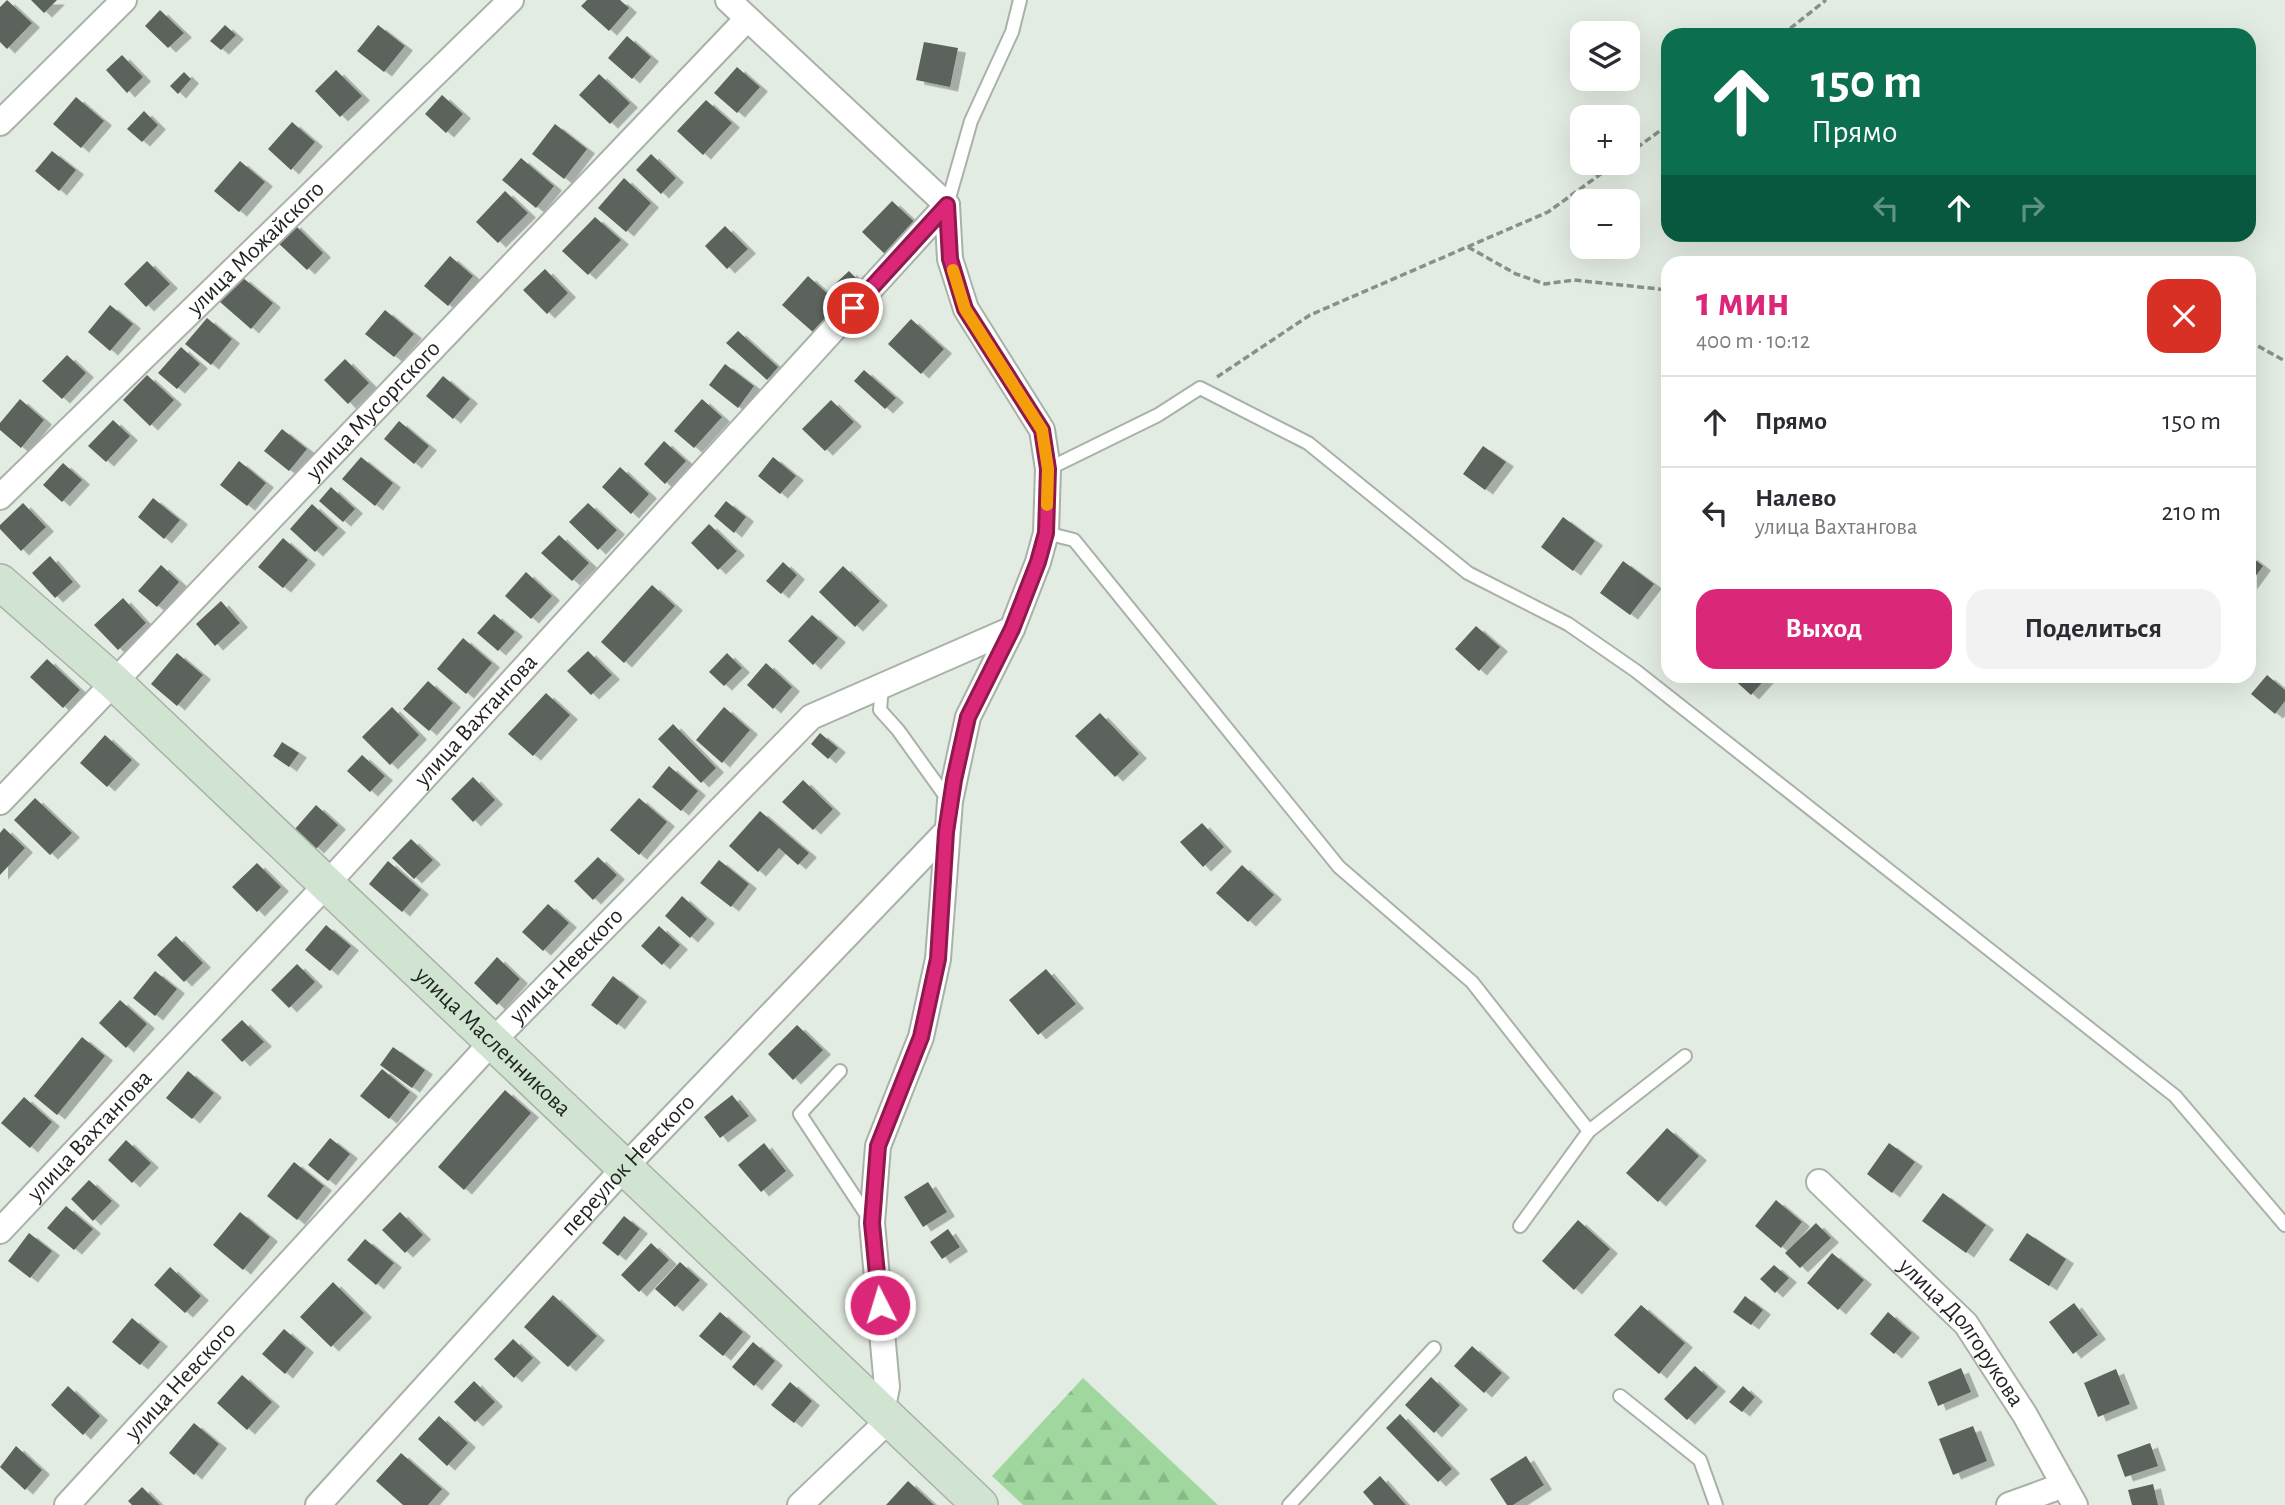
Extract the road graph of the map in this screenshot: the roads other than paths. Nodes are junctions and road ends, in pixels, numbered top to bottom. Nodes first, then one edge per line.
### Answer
1 (124, 0) edge
2 (511, 0) edge
3 (728, 0) edge
4 (1020, 0) edge
5 (747, 19) junction
6 (0, 123) edge
7 (947, 205) junction
8 (1048, 469) junction
9 (0, 498) edge
10 (1046, 533) junction
11 (0, 582) edge
12 (1012, 629) junction
13 (114, 682) junction
14 (883, 685) junction
15 (950, 801) junction
16 (0, 802) edge
17 (946, 832) junction
18 (327, 884) junction
19 (492, 1042) junction
20 (1685, 1056) dead end
21 (840, 1071) dead end
22 (1589, 1131) junction
23 (624, 1168) junction
24 (1819, 1182) dead end
25 (872, 1223) junction
26 (2285, 1225) edge
27 (1520, 1226) dead end
28 (0, 1231) edge
29 (1434, 1348) dead end
30 (1620, 1396) dead end
31 (886, 1416) junction
32 (2069, 1495) edge
33 (67, 1505) edge
34 (318, 1505) edge
35 (800, 1505) edge
36 (980, 1505) edge
37 (1289, 1505) edge
38 (1716, 1505) edge
39 (2009, 1505) edge

1 - 6 street
2 - 9 street, улица Можайского
3 - 5 street
4 - 7 lane
5 - 7 street
5 - 13 street, улица Мусоргского
7 - 8 street
7 - 18 street, улица Вахтангова
8 - 10 street
8 - 26 lane
10 - 12 street
10 - 22 lane
11 - 13 street, улица Масленникова
12 - 14 street, улица Невского
12 - 15 street
13 - 16 street, улица Мусоргского
13 - 18 street, улица Масленникова
14 - 15 lane
14 - 19 street, улица Невского
15 - 17 street
17 - 23 street, переулок Невского
17 - 25 street
18 - 19 street, улица Масленникова
18 - 28 street, улица Вахтангова
19 - 23 street, улица Масленникова
19 - 33 street, улица Невского
20 - 22 lane
21 - 25 lane
22 - 27 lane
23 - 31 street, улица Масленникова
23 - 34 street, переулок Невского
24 - 32 street, улица Долгорукова
25 - 31 street
29 - 37 lane
30 - 38 lane
31 - 35 street
31 - 36 street, улица Масленникова
32 - 39 street

